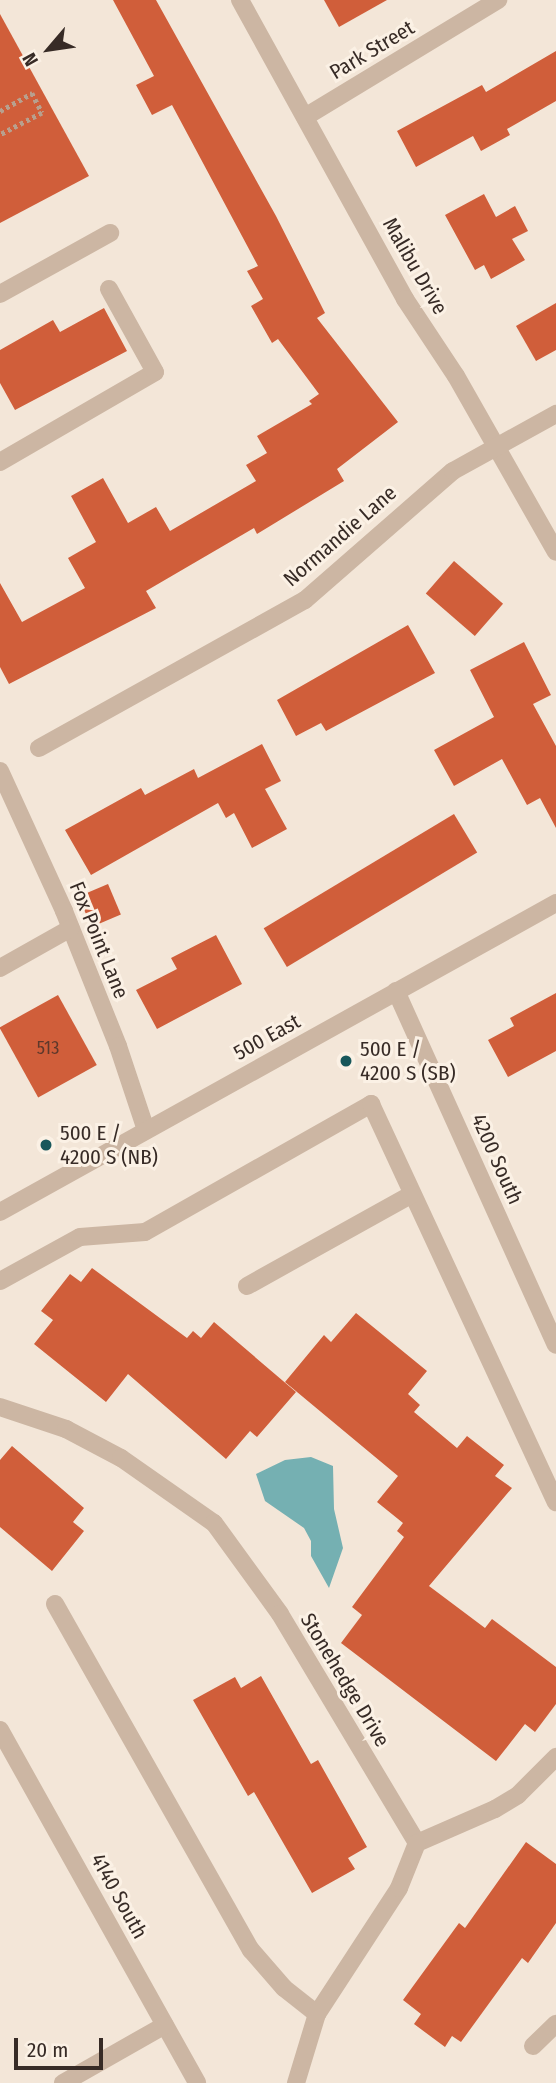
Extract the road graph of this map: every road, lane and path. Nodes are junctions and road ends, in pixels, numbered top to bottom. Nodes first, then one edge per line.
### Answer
1 (240, 0) edge
2 (498, 0) edge
3 (0, 111) edge
4 (305, 117) junction
5 (0, 135) edge
6 (110, 233) dead end
7 (109, 289) dead end
8 (0, 294) edge
9 (556, 414) edge
10 (498, 446) junction
11 (0, 462) edge
12 (556, 552) edge
13 (39, 748) dead end
14 (0, 771) edge
15 (556, 903) edge
16 (71, 928) junction
17 (0, 968) edge
18 (396, 992) junction
19 (146, 1130) junction
20 (412, 1195) junction
21 (0, 1212) edge
22 (0, 1281) edge
23 (247, 1286) dead end
24 (556, 1345) edge
25 (0, 1407) edge
26 (556, 1502) edge
27 (55, 1604) dead end
28 (0, 1730) edge
29 (556, 1757) edge
30 (417, 1843) junction
31 (317, 2014) junction
32 (556, 2024) edge
33 (165, 2025) junction
34 (533, 2046) dead end
35 (63, 2083) edge
36 (197, 2083) edge
37 (296, 2083) edge

1 - 4 street, Malibu Drive
2 - 4 street, Park Street
3 - 5 path
4 - 10 street, Malibu Drive
6 - 8 street
7 - 11 street
9 - 10 street, Normandie Lane
10 - 12 street, Malibu Drive
10 - 13 street, Normandie Lane
14 - 16 street, Fox Point Lane
15 - 18 street, 500 East
16 - 17 street
16 - 19 street, Fox Point Lane
18 - 19 street, 500 East
18 - 24 street, 4200 South
19 - 21 street, 500 East
20 - 22 street
20 - 23 street
20 - 26 street
25 - 30 street, Stonehedge Drive
27 - 31 street
28 - 33 street, 4140 South
29 - 30 street
30 - 31 street
31 - 37 street
32 - 34 street
33 - 35 street
33 - 36 street, 4140 South

